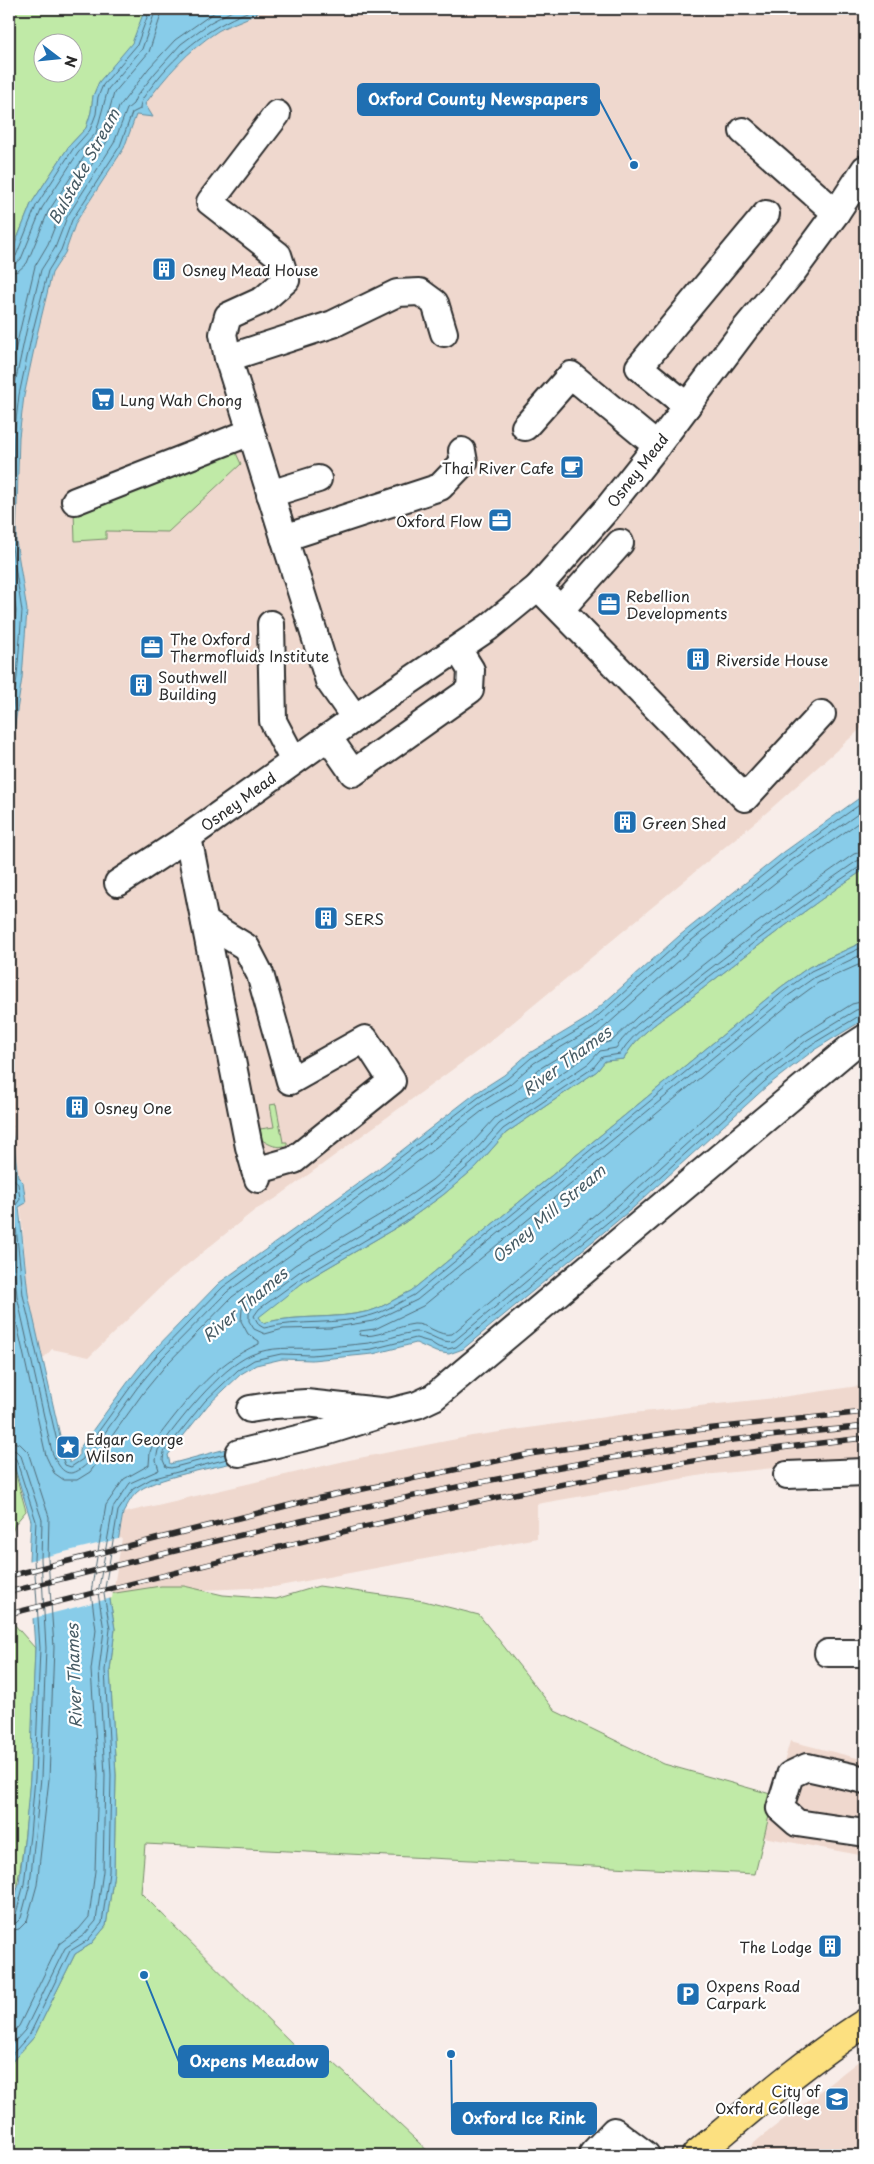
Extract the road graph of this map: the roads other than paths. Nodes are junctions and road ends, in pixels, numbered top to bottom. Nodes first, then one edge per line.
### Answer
1 (278, 114) dead end
2 (743, 131) dead end
3 (865, 169) edge
4 (836, 213) junction
5 (766, 214) dead end
6 (444, 333) dead end
7 (228, 358) junction
8 (687, 406) junction
9 (525, 427) dead end
10 (251, 432) junction
11 (657, 446) junction
12 (462, 451) dead end
13 (318, 479) dead end
14 (270, 494) junction
15 (75, 501) dead end
16 (284, 538) junction
17 (620, 543) dead end
18 (538, 587) junction
19 (561, 609) junction
20 (271, 624) dead end
21 (458, 649) junction
22 (822, 714) dead end
23 (356, 718) junction
24 (328, 737) junction
25 (294, 761) junction
26 (188, 837) junction
27 (118, 883) dead end
28 (205, 922) junction
29 (865, 1038) edge
30 (250, 1409) dead end
31 (389, 1412) junction
32 (239, 1453) dead end
33 (865, 1472) edge
34 (787, 1476) dead end
35 (828, 1653) dead end
36 (865, 1653) edge
37 (865, 1780) edge
38 (865, 1833) edge
39 (865, 2023) edge
40 (593, 2153) dead end
41 (646, 2155) edge
42 (696, 2155) edge

1 - 7 street
2 - 4 street
3 - 4 street, Osney Mead
4 - 8 street, Osney Mead
5 - 8 street
6 - 7 street
7 - 10 street
8 - 11 street, Osney Mead
9 - 11 street
10 - 14 street
10 - 15 street
11 - 18 street, Osney Mead
12 - 16 street
13 - 14 street
14 - 16 street
16 - 23 street
17 - 19 street
18 - 19 street
18 - 21 street, Osney Mead
19 - 22 street
20 - 25 street
21 - 23 street, Osney Mead
21 - 24 street
23 - 24 street, Osney Mead
24 - 25 street, Osney Mead
25 - 26 street, Osney Mead
26 - 27 street, Osney Mead
26 - 28 street
28 - 28 street
29 - 31 street
30 - 31 street
31 - 32 street
33 - 34 street
35 - 36 street
37 - 38 street
39 - 42 main road
40 - 41 street

